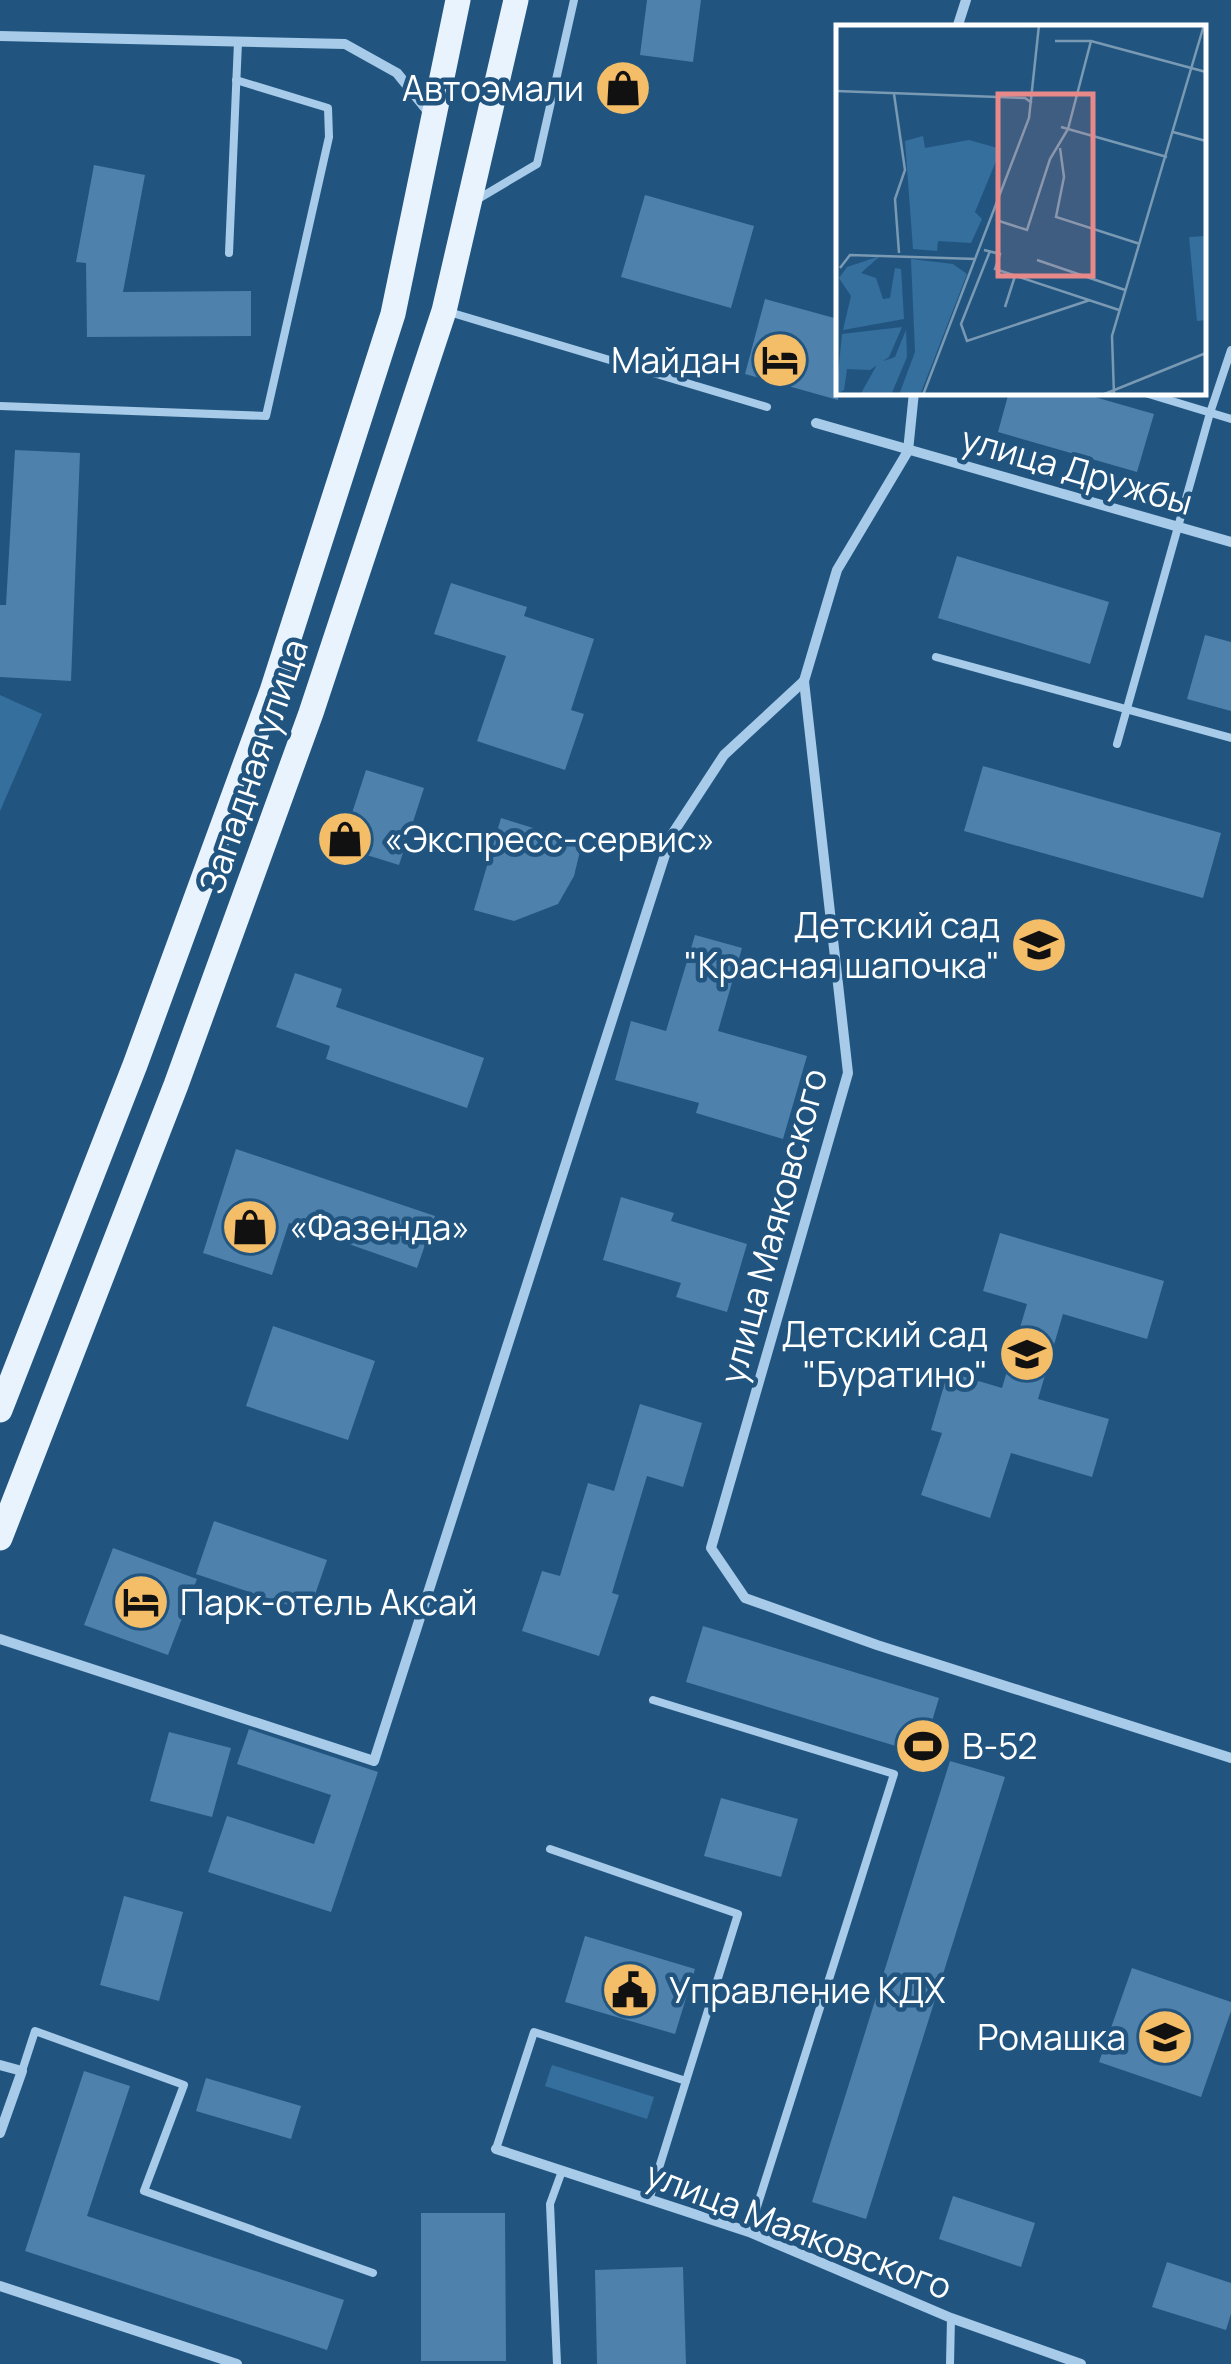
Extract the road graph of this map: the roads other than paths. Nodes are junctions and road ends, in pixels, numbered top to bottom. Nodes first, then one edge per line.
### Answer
1 (458, 0) edge
2 (516, 0) edge
3 (574, 0) edge
4 (966, 0) edge
5 (958, 25) edge
6 (0, 36) edge
7 (238, 42) junction
8 (236, 80) junction
9 (433, 119) junction
10 (470, 204) junction
11 (229, 253) dead end
12 (444, 311) junction
13 (1231, 350) edge
14 (914, 395) edge
15 (1152, 395) edge
16 (0, 406) edge
17 (766, 407) dead end
18 (1210, 413) junction
19 (1231, 419) edge
20 (816, 423) dead end
21 (908, 450) junction
22 (1178, 527) junction
23 (1231, 542) edge
24 (936, 656) dead end
25 (804, 681) junction
26 (1126, 710) junction
27 (1231, 738) edge
28 (1117, 744) dead end
29 (0, 1410) edge
30 (0, 1538) edge
31 (0, 1639) edge
32 (653, 1700) dead end
33 (1231, 1758) edge
34 (550, 1849) dead end
35 (0, 2065) edge
36 (22, 2071) junction
37 (686, 2081) junction
38 (0, 2133) edge
39 (496, 2149) joint
40 (562, 2171) junction
41 (649, 2200) junction
42 (749, 2232) junction
43 (373, 2272) dead end
44 (0, 2286) edge
45 (951, 2318) junction
46 (210, 2360) edge
47 (237, 2364) edge
48 (557, 2364) edge
49 (950, 2364) edge
50 (1082, 2364) edge

1 - 9 main road, Западная улица
2 - 10 main road, Западная улица
3 - 10 lane
4 - 5 street
6 - 7 street
7 - 8 lane
7 - 9 street
8 - 11 lane
8 - 16 lane
9 - 29 main road, Западная улица
10 - 12 main road, Западная улица
12 - 17 lane
12 - 30 main road, Западная улица
13 - 18 lane
14 - 21 street, улица Дружбы
15 - 18 lane
18 - 19 lane
18 - 22 lane
20 - 21 street, улица Дружбы
21 - 22 street, улица Дружбы
21 - 25 street, улица Дружбы
22 - 23 street, улица Дружбы
22 - 26 lane
24 - 26 lane
25 - 31 street
25 - 33 street, улица Маяковского
26 - 27 lane
26 - 28 lane
32 - 42 lane
34 - 37 lane
35 - 36 street
36 - 38 street
36 - 43 lane
37 - 39 lane
37 - 41 lane
39 - 40 street, улица Маяковского
40 - 41 street, улица Маяковского
40 - 48 lane
41 - 42 street, улица Маяковского
42 - 45 street, улица Маяковского
44 - 46 street
45 - 49 lane
45 - 50 street, улица Маяковского
46 - 47 street

